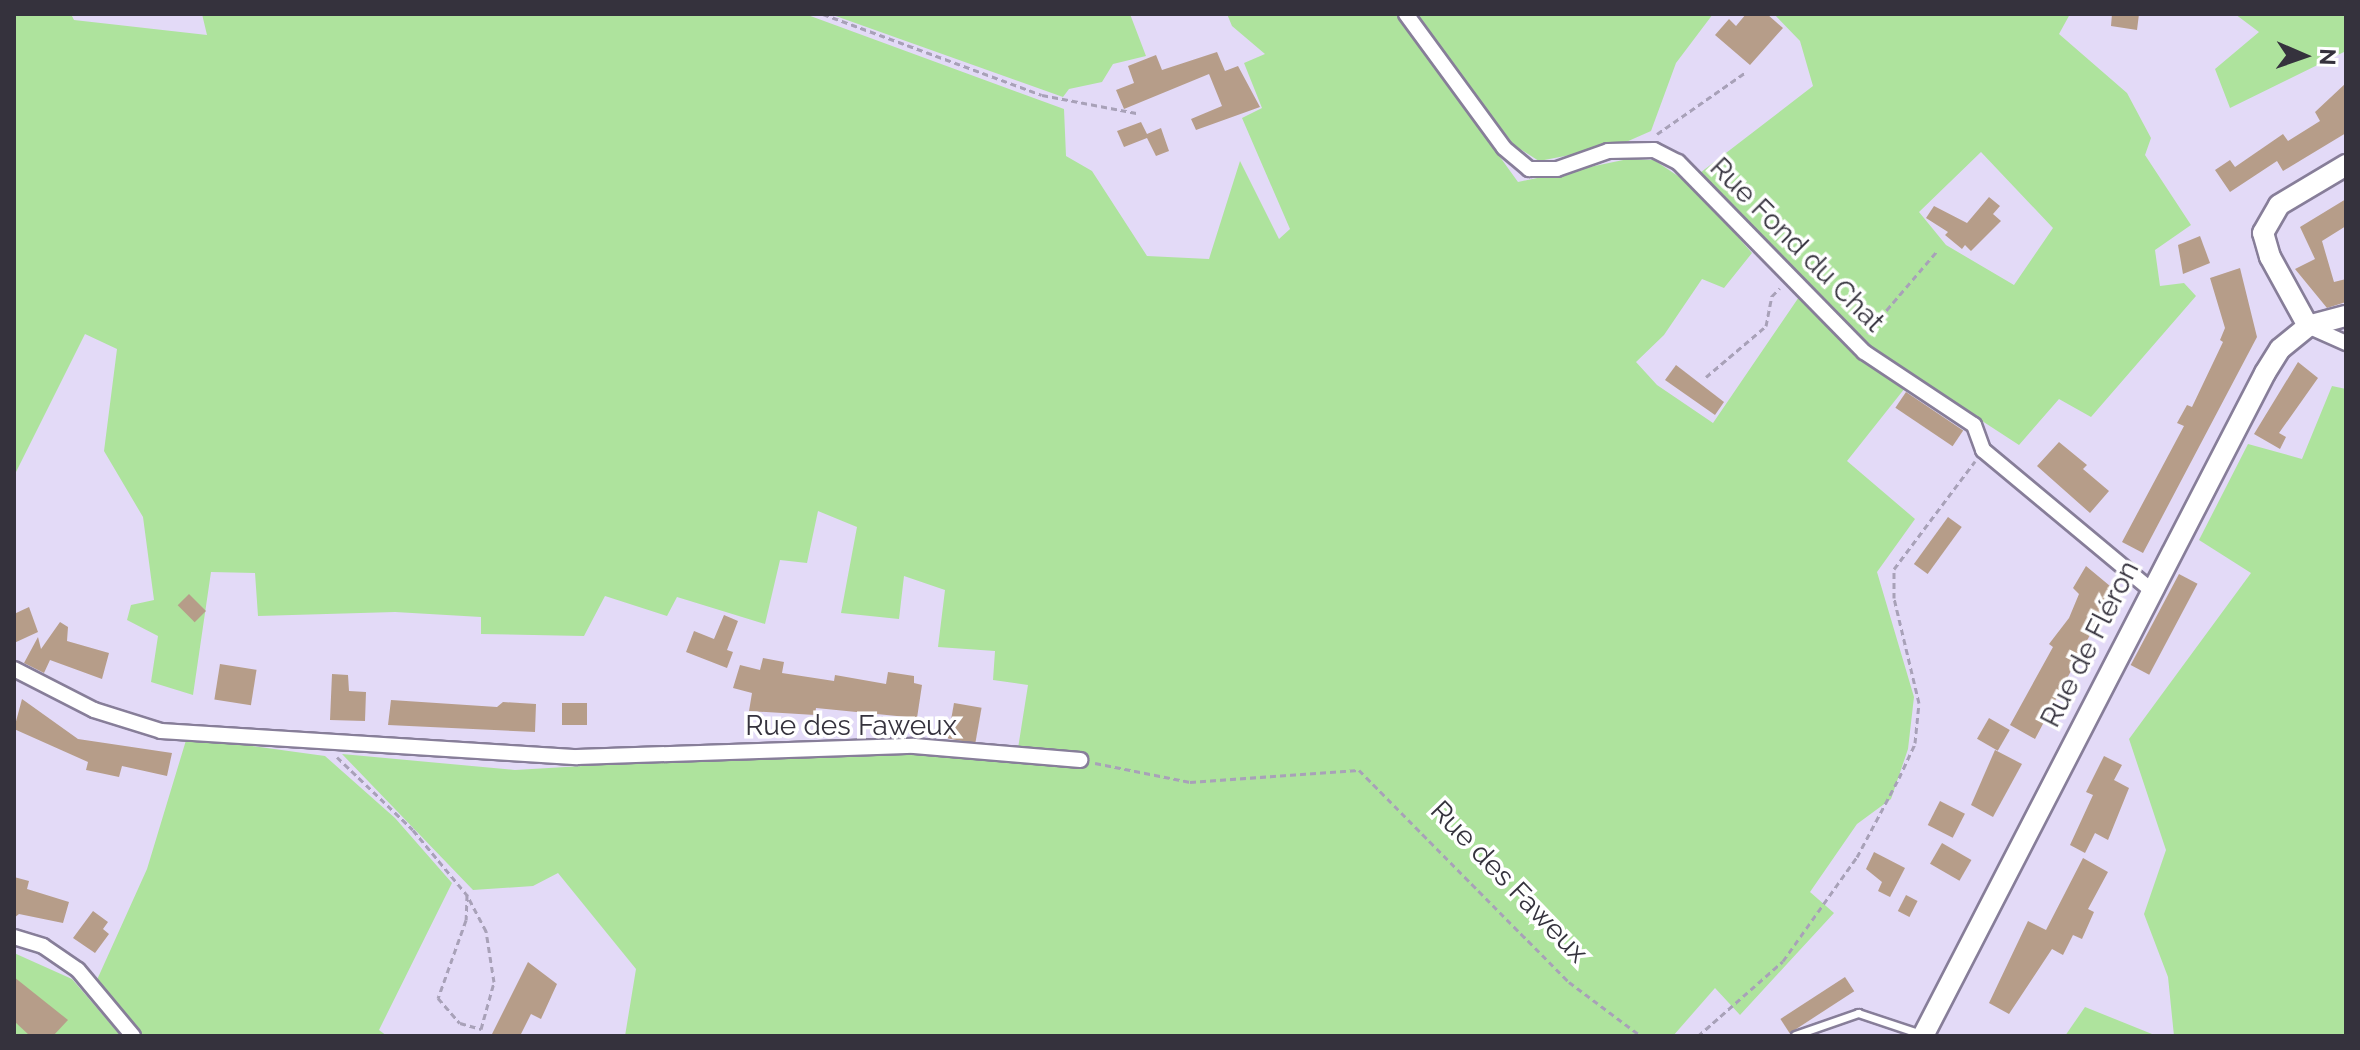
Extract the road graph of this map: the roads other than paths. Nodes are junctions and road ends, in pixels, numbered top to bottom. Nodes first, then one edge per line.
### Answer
1 (1406, 14) edge
2 (2346, 165) edge
3 (2346, 316) edge
4 (2308, 326) junction
5 (2346, 343) edge
6 (2150, 589) junction
7 (14, 669) edge
8 (1080, 760) road end
9 (14, 937) edge
10 (1795, 1035) edge
11 (1923, 1035) edge
12 (133, 1036) edge

1 - 6 street, Rue Fond du Chat
2 - 4 street
3 - 4 street, Rue de Fléron
4 - 5 street
4 - 6 street, Rue de Fléron
6 - 11 street, Rue de Fléron
7 - 8 street, Rue des Faweux
9 - 12 street
10 - 11 lane

